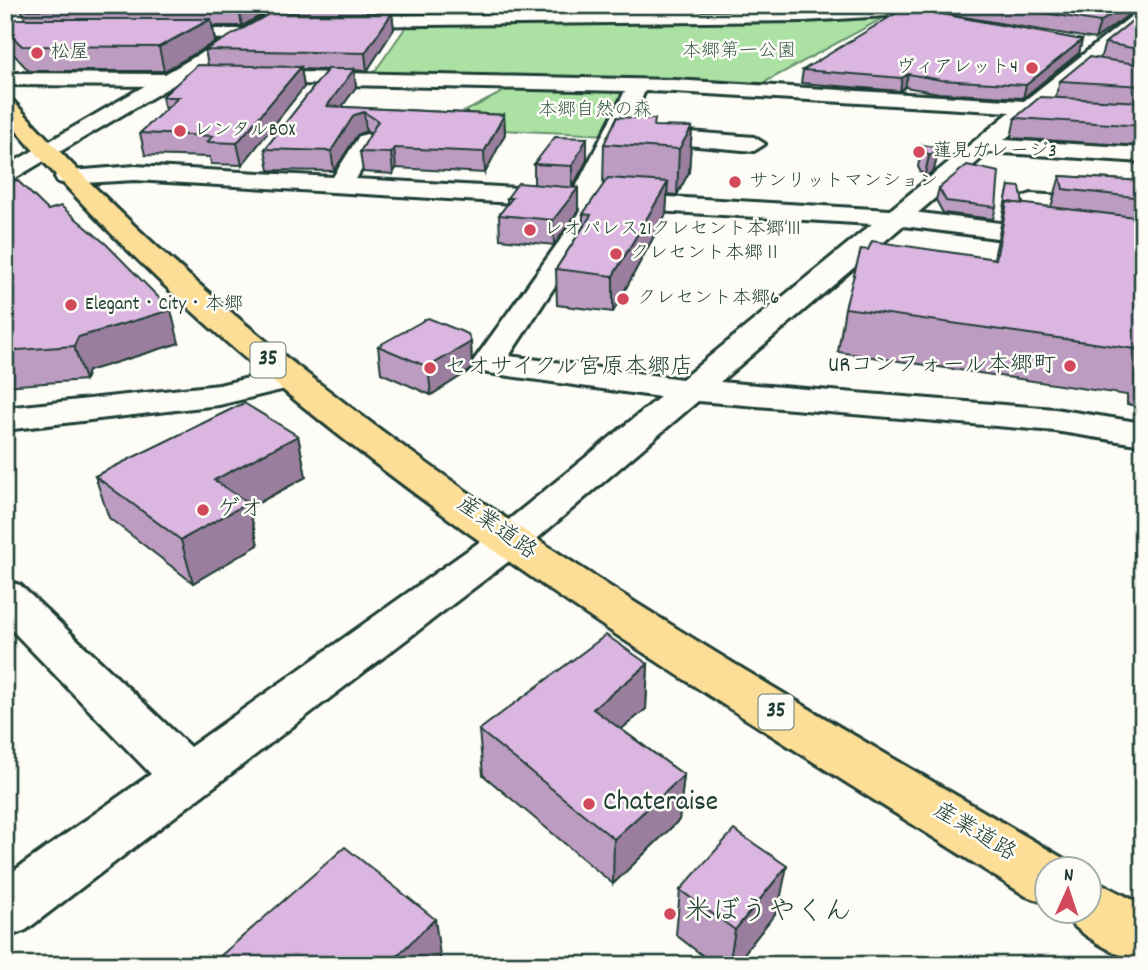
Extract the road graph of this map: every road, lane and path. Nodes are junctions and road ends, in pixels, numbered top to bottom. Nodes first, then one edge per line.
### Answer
1 (984, 5) edge
2 (896, 8) edge
3 (274, 13) edge
4 (1139, 18) edge
5 (296, 21) edge
6 (322, 21) edge
7 (401, 22) junction
8 (967, 23) edge
9 (866, 32) edge
10 (138, 34) edge
11 (247, 34) junction
12 (1071, 43) edge
13 (1097, 48) junction
14 (1077, 65) junction
15 (1105, 70) edge
16 (799, 72) dead end
17 (172, 77) junction
18 (324, 78) junction
19 (5, 79) edge
20 (362, 79) junction
21 (638, 85) junction
22 (766, 92) junction
23 (309, 99) edge
24 (5, 104) edge
25 (1027, 107) junction
26 (1143, 114) edge
27 (615, 132) junction
28 (368, 141) edge
29 (754, 144) dead end
30 (981, 145) junction
31 (1143, 155) edge
32 (261, 159) dead end
33 (57, 166) junction
34 (5, 177) edge
35 (246, 180) junction
36 (340, 185) junction
37 (590, 201) junction
38 (1143, 209) edge
39 (897, 218) junction
40 (1039, 236) junction
41 (1143, 248) edge
42 (290, 378) junction
43 (687, 390) junction
44 (5, 419) edge
45 (1143, 434) edge
46 (510, 540) junction
47 (5, 596) edge
48 (187, 777) junction
49 (1032, 869) edge
50 (5, 911) edge
51 (1102, 912) edge
52 (1143, 937) edge

1 - 2 street
2 - 7 street
2 - 8 street
2 - 9 street
3 - 5 street
3 - 11 street
4 - 13 street
6 - 7 street
7 - 20 street
10 - 11 street
11 - 17 street
12 - 13 street
13 - 14 street
14 - 15 street
14 - 25 street
16 - 22 street
17 - 18 street
17 - 19 street
17 - 33 street
18 - 20 street
18 - 23 street
20 - 21 street
21 - 22 street
21 - 27 street
22 - 25 street
24 - 33 main road, 産業道路 / 35
25 - 26 street
25 - 30 street
27 - 29 street
27 - 37 street
28 - 36 street
30 - 31 street
30 - 39 street
32 - 35 street
33 - 34 street
33 - 35 street
33 - 42 main road, 産業道路 / 35
35 - 36 street
36 - 37 street
37 - 39 street
37 - 43 street
38 - 40 street
39 - 40 street
39 - 43 street
40 - 41 street
42 - 44 street
42 - 46 main road, 産業道路 / 35
43 - 45 street
43 - 46 street
46 - 48 street
46 - 49 main road, 産業道路 / 35
47 - 48 street
48 - 50 street
51 - 52 main road

